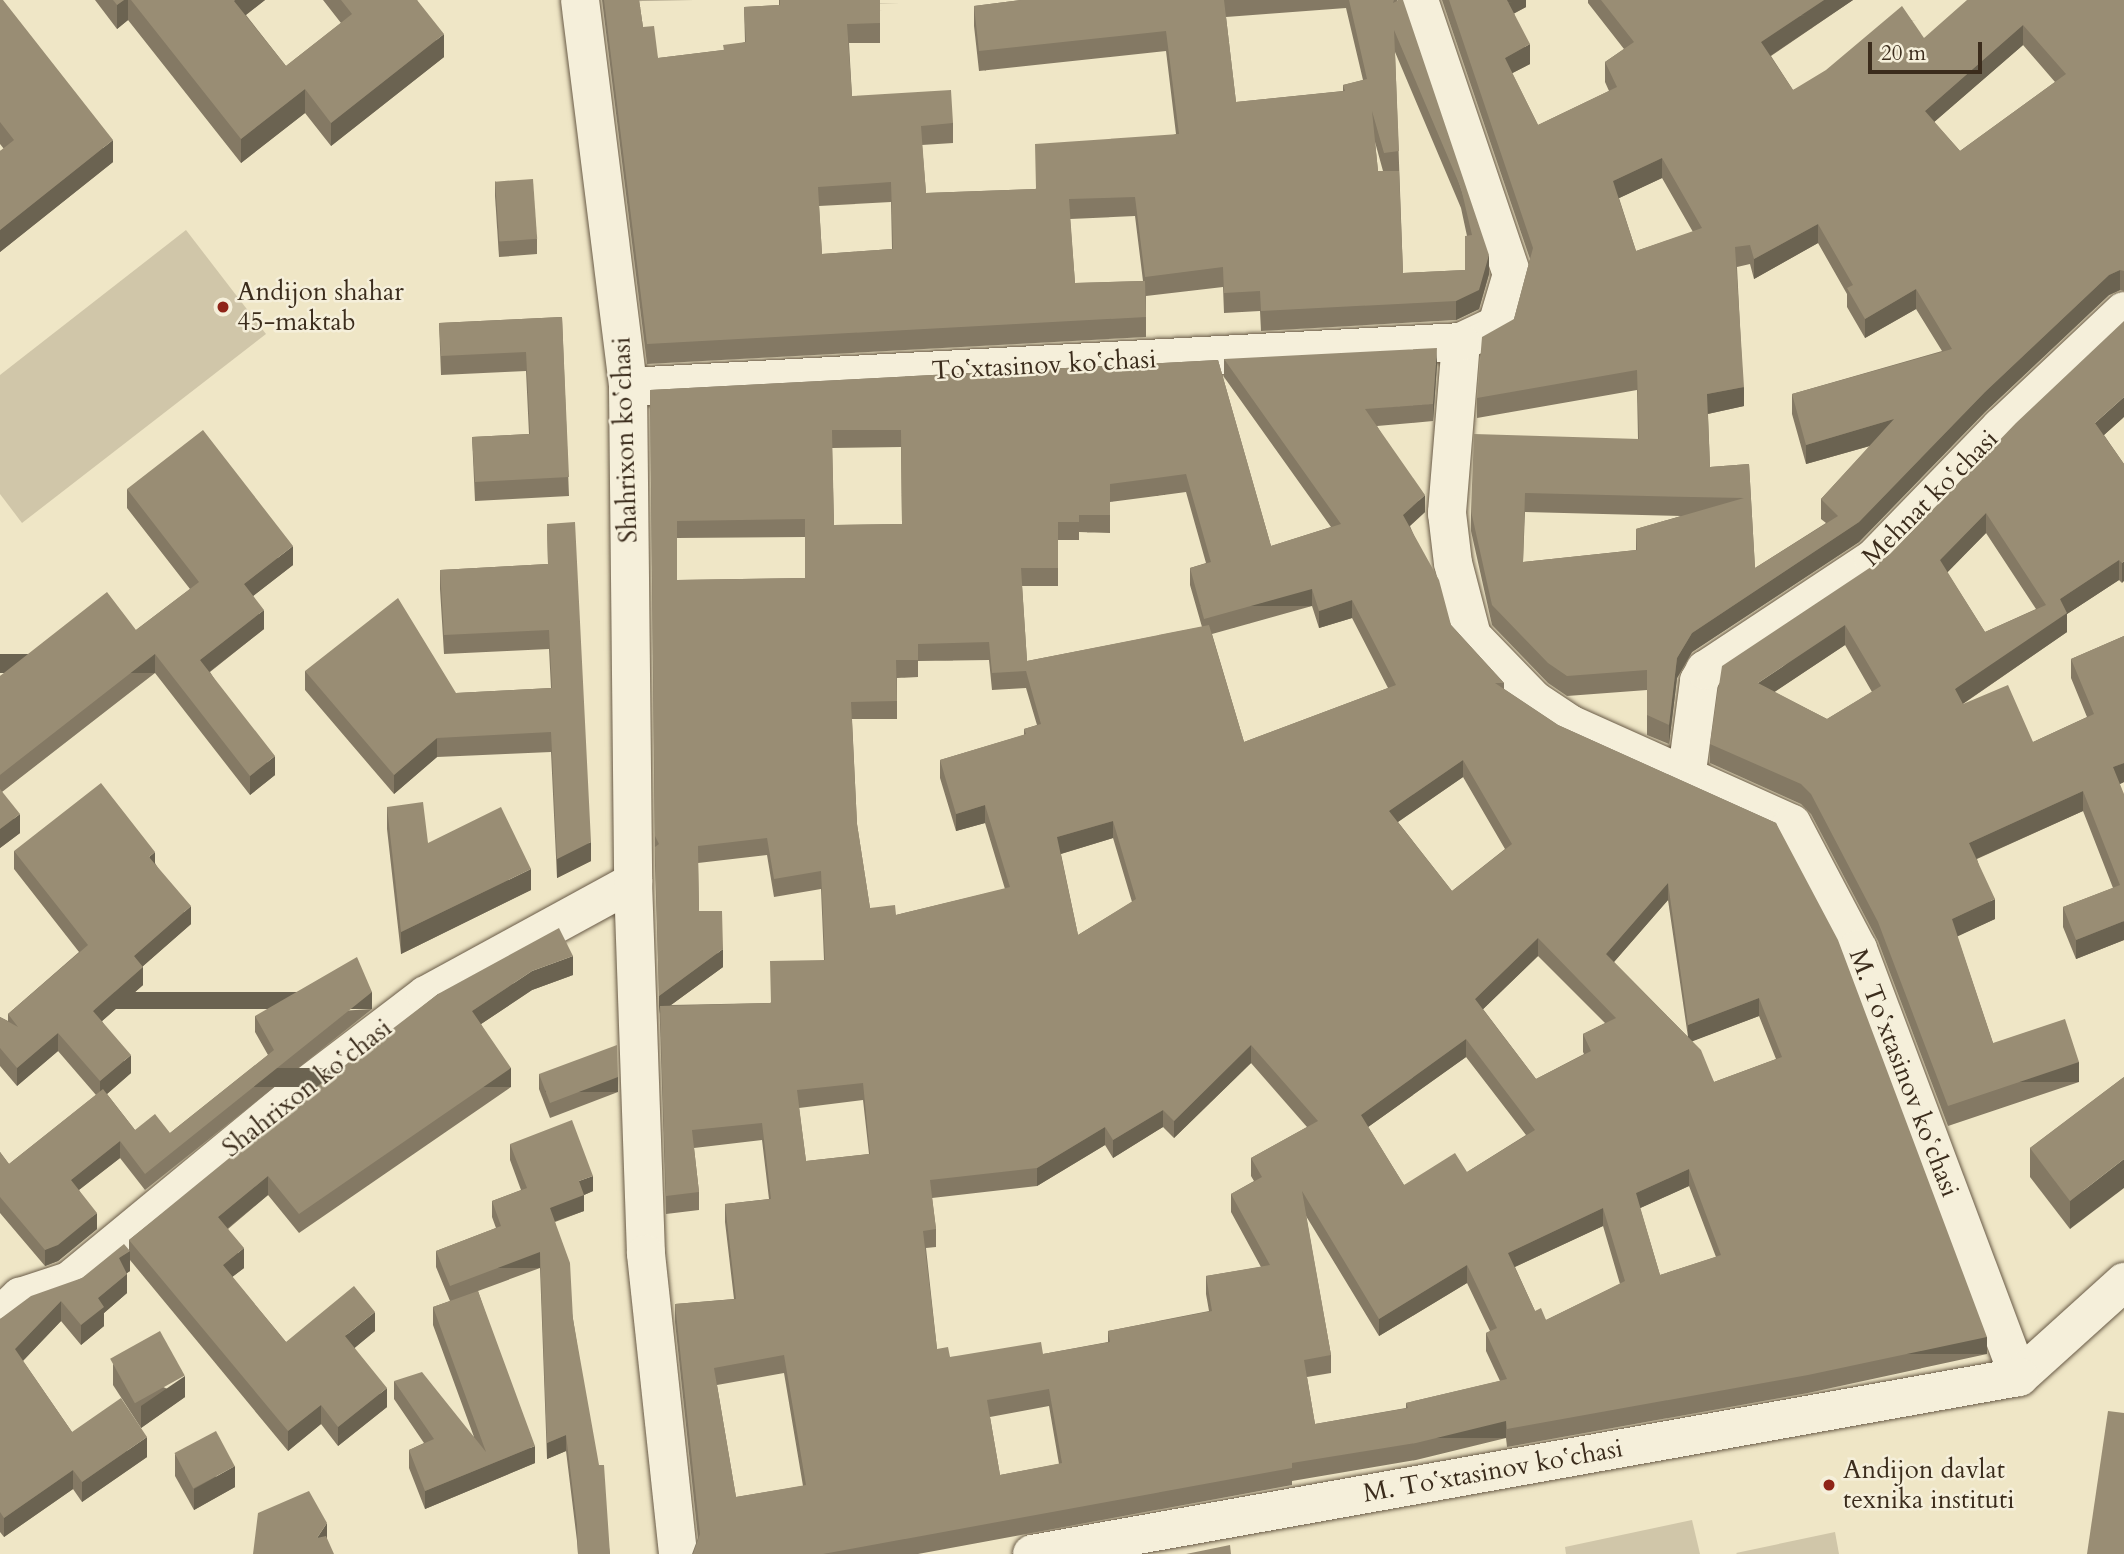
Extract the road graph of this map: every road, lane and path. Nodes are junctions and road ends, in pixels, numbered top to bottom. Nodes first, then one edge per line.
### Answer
1 (580, 0) edge
2 (1419, 0) edge
3 (2124, 311) edge
4 (1461, 342) junction
5 (628, 387) junction
6 (1686, 779) junction
7 (633, 882) junction
8 (2124, 1282) edge
9 (7, 1295) edge
10 (2019, 1377) junction
11 (678, 1554) edge
12 (1032, 1554) edge

1 - 5 street, Shahrixon koʻchasi
2 - 4 street
3 - 6 street, Mehnat koʻchasi
4 - 5 street, Toʻxtasinov koʻchasi
4 - 6 street, M. Toʻxtasinov koʻchasi
5 - 7 street, Shahrixon koʻchasi
6 - 10 street, M. Toʻxtasinov koʻchasi
7 - 9 street, Shahrixon koʻchasi
7 - 11 street, Shahrixon koʻchasi
8 - 10 street
10 - 12 street, M. Toʻxtasinov koʻchasi

